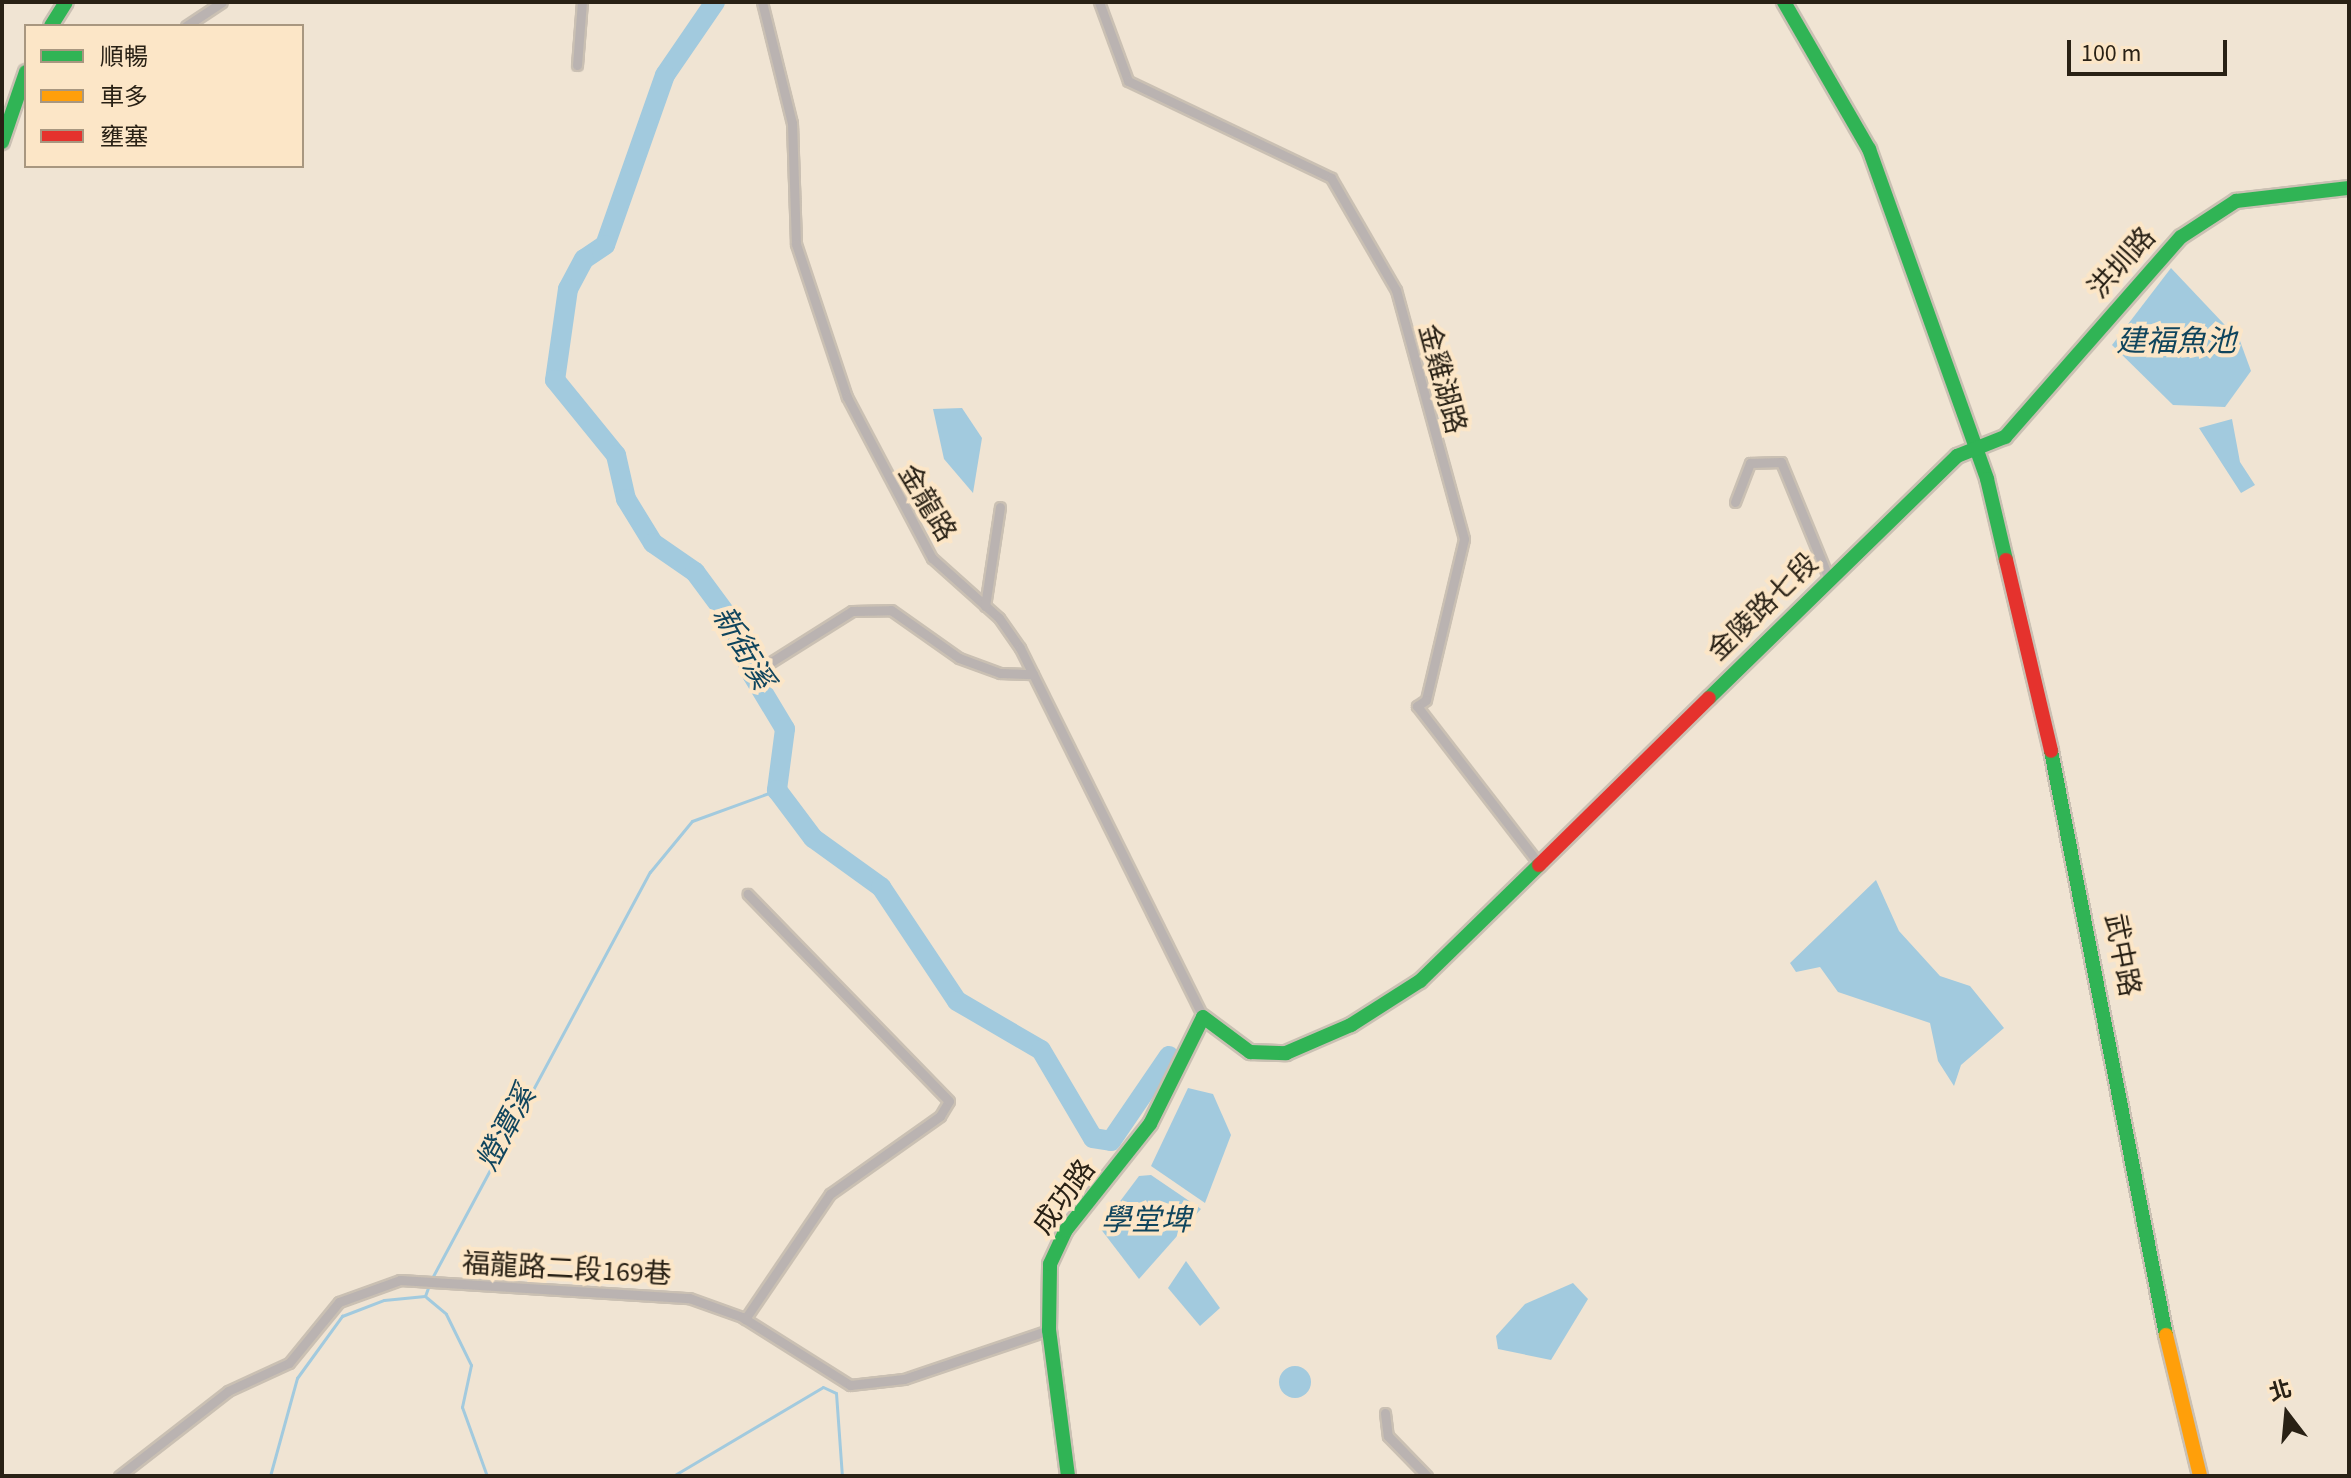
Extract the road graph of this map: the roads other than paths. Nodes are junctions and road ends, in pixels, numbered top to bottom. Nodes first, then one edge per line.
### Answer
1 (65, 2) edge
2 (222, 2) edge
3 (582, 2) edge
4 (762, 2) edge
5 (1099, 2) edge
6 (1784, 2) edge
7 (52, 24) edge
8 (189, 24) edge
9 (577, 65) dead end
10 (24, 78) edge
11 (2, 142) edge
12 (2349, 188) edge
13 (1978, 448) junction
14 (1735, 502) dead end
15 (1000, 507) dead end
16 (1829, 579) junction
17 (985, 606) junction
18 (752, 674) dead end
19 (1033, 674) junction
20 (1539, 864) junction
21 (748, 894) dead end
22 (1203, 1017) junction
23 (745, 1319) junction
24 (1049, 1330) junction
25 (1385, 1413) dead end
26 (119, 1476) edge
27 (1068, 1476) edge
28 (1427, 1476) edge
29 (2200, 1476) edge

1 - 7 street
2 - 8 street
3 - 9 street
4 - 17 street, 金龍路
5 - 20 street, 金雞湖路
6 - 13 street
10 - 11 street
12 - 13 street, 洪圳路
13 - 16 street, 金陵路七段
13 - 29 street, 武中路
14 - 16 street
15 - 17 street
16 - 20 street, 金陵路七段
17 - 19 street, 金龍路
18 - 19 street
19 - 22 street, 金龍路
20 - 22 street, 金陵路七段
21 - 23 street
22 - 24 street, 成功路
23 - 24 street, 福龍路二段169巷
23 - 26 street, 福龍路二段169巷
24 - 27 street, 成功路
25 - 28 street

